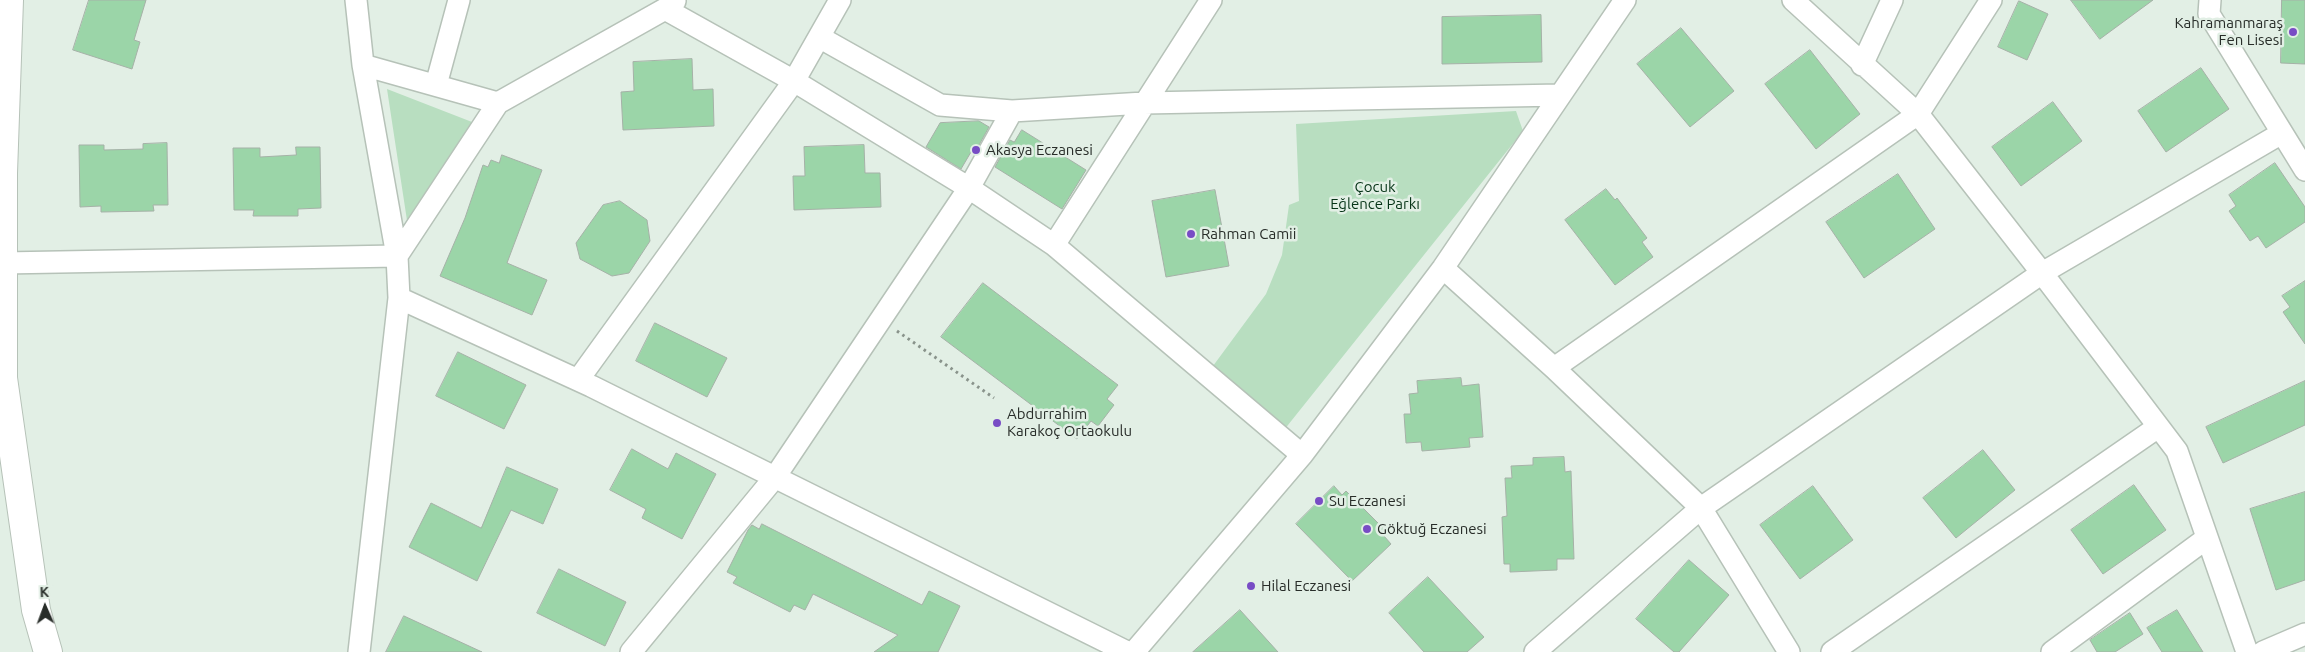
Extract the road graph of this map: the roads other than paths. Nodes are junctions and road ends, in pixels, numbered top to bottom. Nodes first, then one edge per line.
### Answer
1 (9, 0) edge
2 (356, 0) edge
3 (459, 0) edge
4 (840, 0) edge
5 (1211, 0) edge
6 (1625, 0) edge
7 (1793, 0) edge
8 (1892, 0) edge
9 (1991, 0) edge
10 (2210, 0) edge
11 (670, 4) edge
12 (819, 37) junction
13 (363, 65) junction
14 (1862, 65) junction
15 (794, 81) junction
16 (436, 85) junction
17 (1560, 95) junction
18 (498, 103) junction
19 (1144, 103) junction
20 (1012, 111) junction
21 (1918, 114) junction
22 (2282, 133) junction
23 (2305, 170) edge
24 (969, 188) junction
25 (1054, 245) junction
26 (397, 256) junction
27 (3, 263) junction
28 (1443, 268) junction
29 (2042, 273) junction
30 (398, 298) junction
31 (1554, 368) junction
32 (578, 380) junction
33 (2158, 427) junction
34 (1302, 455) junction
35 (775, 477) junction
36 (1701, 508) junction
37 (2207, 538) junction
38 (2305, 634) edge
39 (48, 652) edge
40 (360, 652) edge
41 (630, 652) edge
42 (1127, 652) edge
43 (1134, 652) edge
44 (1535, 652) edge
45 (1790, 652) edge
46 (1832, 652) edge
47 (2052, 652) edge
48 (2247, 652) edge
49 (2263, 652) edge

1 - 27 main road
2 - 13 street
3 - 16 street
4 - 12 street
5 - 19 street
6 - 17 street
7 - 14 street
8 - 14 street
9 - 21 street
10 - 22 street
11 - 15 street
11 - 18 street
12 - 15 street
12 - 20 street
13 - 16 street
13 - 26 street
14 - 21 street
15 - 24 street
15 - 32 street
16 - 18 street
17 - 19 street
17 - 28 street
18 - 26 street
19 - 20 street
19 - 25 street
20 - 24 street
21 - 29 street
21 - 31 street
22 - 23 street
22 - 29 street
24 - 25 street
24 - 35 street
25 - 34 street
26 - 27 street
26 - 30 street
27 - 39 main road
28 - 31 street
28 - 34 street
29 - 33 street
29 - 36 street
30 - 32 street
30 - 40 street
31 - 36 street
32 - 35 street
33 - 37 street
33 - 46 street
34 - 43 street
35 - 41 street
35 - 42 street
36 - 44 street
36 - 45 street
37 - 47 street
37 - 48 street
38 - 49 street

